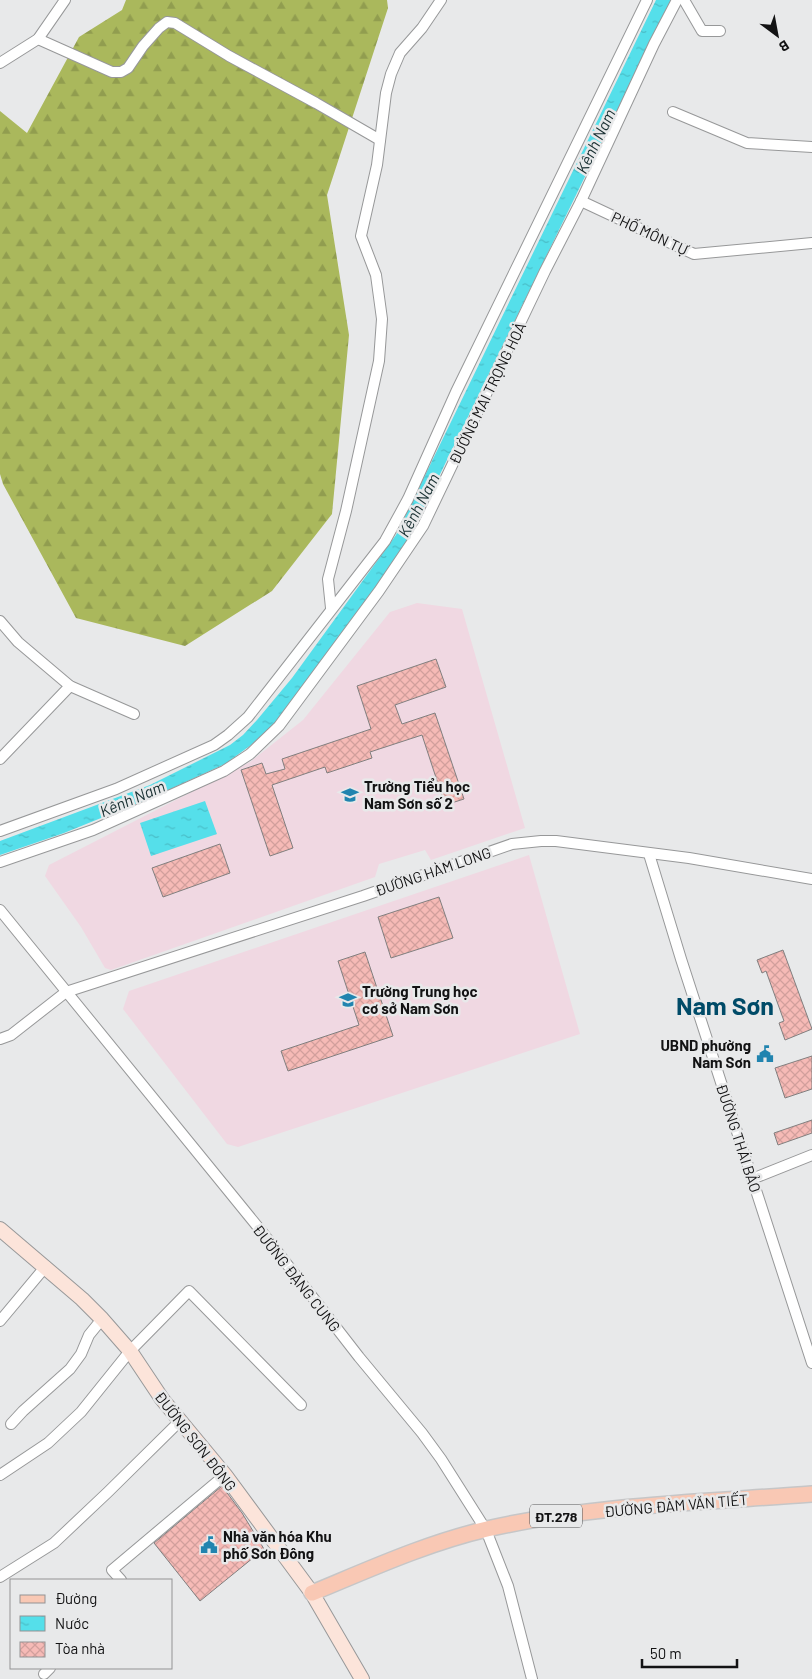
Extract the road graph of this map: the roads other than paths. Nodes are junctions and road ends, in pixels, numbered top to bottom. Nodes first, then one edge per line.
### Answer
1 (65, 0) edge
2 (441, 0) edge
3 (646, 0) edge
4 (677, 0) edge
5 (684, 0) edge
6 (720, 31) dead end
7 (38, 39) junction
8 (0, 63) edge
9 (673, 112) dead end
10 (380, 140) junction
11 (812, 148) edge
12 (581, 201) junction
13 (812, 243) edge
14 (331, 608) junction
15 (0, 621) edge
16 (70, 686) junction
17 (134, 714) dead end
18 (0, 759) edge
19 (0, 831) edge
20 (649, 854) junction
21 (0, 862) edge
22 (812, 879) edge
23 (0, 910) edge
24 (66, 992) junction
25 (0, 1040) edge
26 (812, 1155) edge
27 (752, 1179) junction
28 (0, 1229) edge
29 (46, 1266) junction
30 (102, 1319) junction
31 (0, 1321) edge
32 (130, 1351) junction
33 (812, 1363) edge
34 (301, 1405) dead end
35 (180, 1421) junction
36 (11, 1424) dead end
37 (0, 1475) edge
38 (225, 1475) junction
39 (812, 1494) edge
40 (486, 1530) junction
41 (0, 1577) edge
42 (120, 1579) edge
43 (312, 1593) junction
44 (362, 1679) edge
45 (532, 1679) edge

1 - 7 street
2 - 10 street
3 - 14 street
4 - 12 street, ĐƯỜNG MAI TRỌNG HOÀ
5 - 6 street
7 - 8 street
7 - 10 street
9 - 11 street
10 - 14 street
12 - 13 street, PHỐ MÔN TỰ
12 - 21 street, ĐƯỜNG MAI TRỌNG HOÀ
14 - 19 street
15 - 16 street
16 - 17 street
16 - 18 street
20 - 22 street, ĐƯỜNG HÀM LONG
20 - 24 street, ĐƯỜNG HÀM LONG
20 - 27 street, ĐƯỜNG THÁI BẢO
23 - 24 street, ĐƯỜNG ĐẶNG CUNG
24 - 25 street
24 - 40 street, ĐƯỜNG ĐẶNG CUNG
26 - 27 street
27 - 33 street, ĐƯỜNG THÁI BẢO
28 - 29 main road, ĐƯỜNG SƠN ĐÔNG
29 - 30 main road, ĐƯỜNG SƠN ĐÔNG
29 - 31 street
30 - 32 main road, ĐƯỜNG SƠN ĐÔNG
30 - 36 street
32 - 34 street
32 - 35 main road, ĐƯỜNG SƠN ĐÔNG
32 - 37 street
35 - 38 main road, ĐƯỜNG SƠN ĐÔNG
35 - 41 street
38 - 42 street
38 - 43 main road, ĐƯỜNG SƠN ĐÔNG
39 - 40 main road, ĐƯỜNG ĐÀM VĂN TIẾT / ĐT.278
40 - 43 main road, ĐƯỜNG ĐÀM VĂN TIẾT / ĐT.278
40 - 45 street, ĐƯỜNG ĐẶNG CUNG
43 - 44 main road, ĐƯỜNG SƠN ĐÔNG

